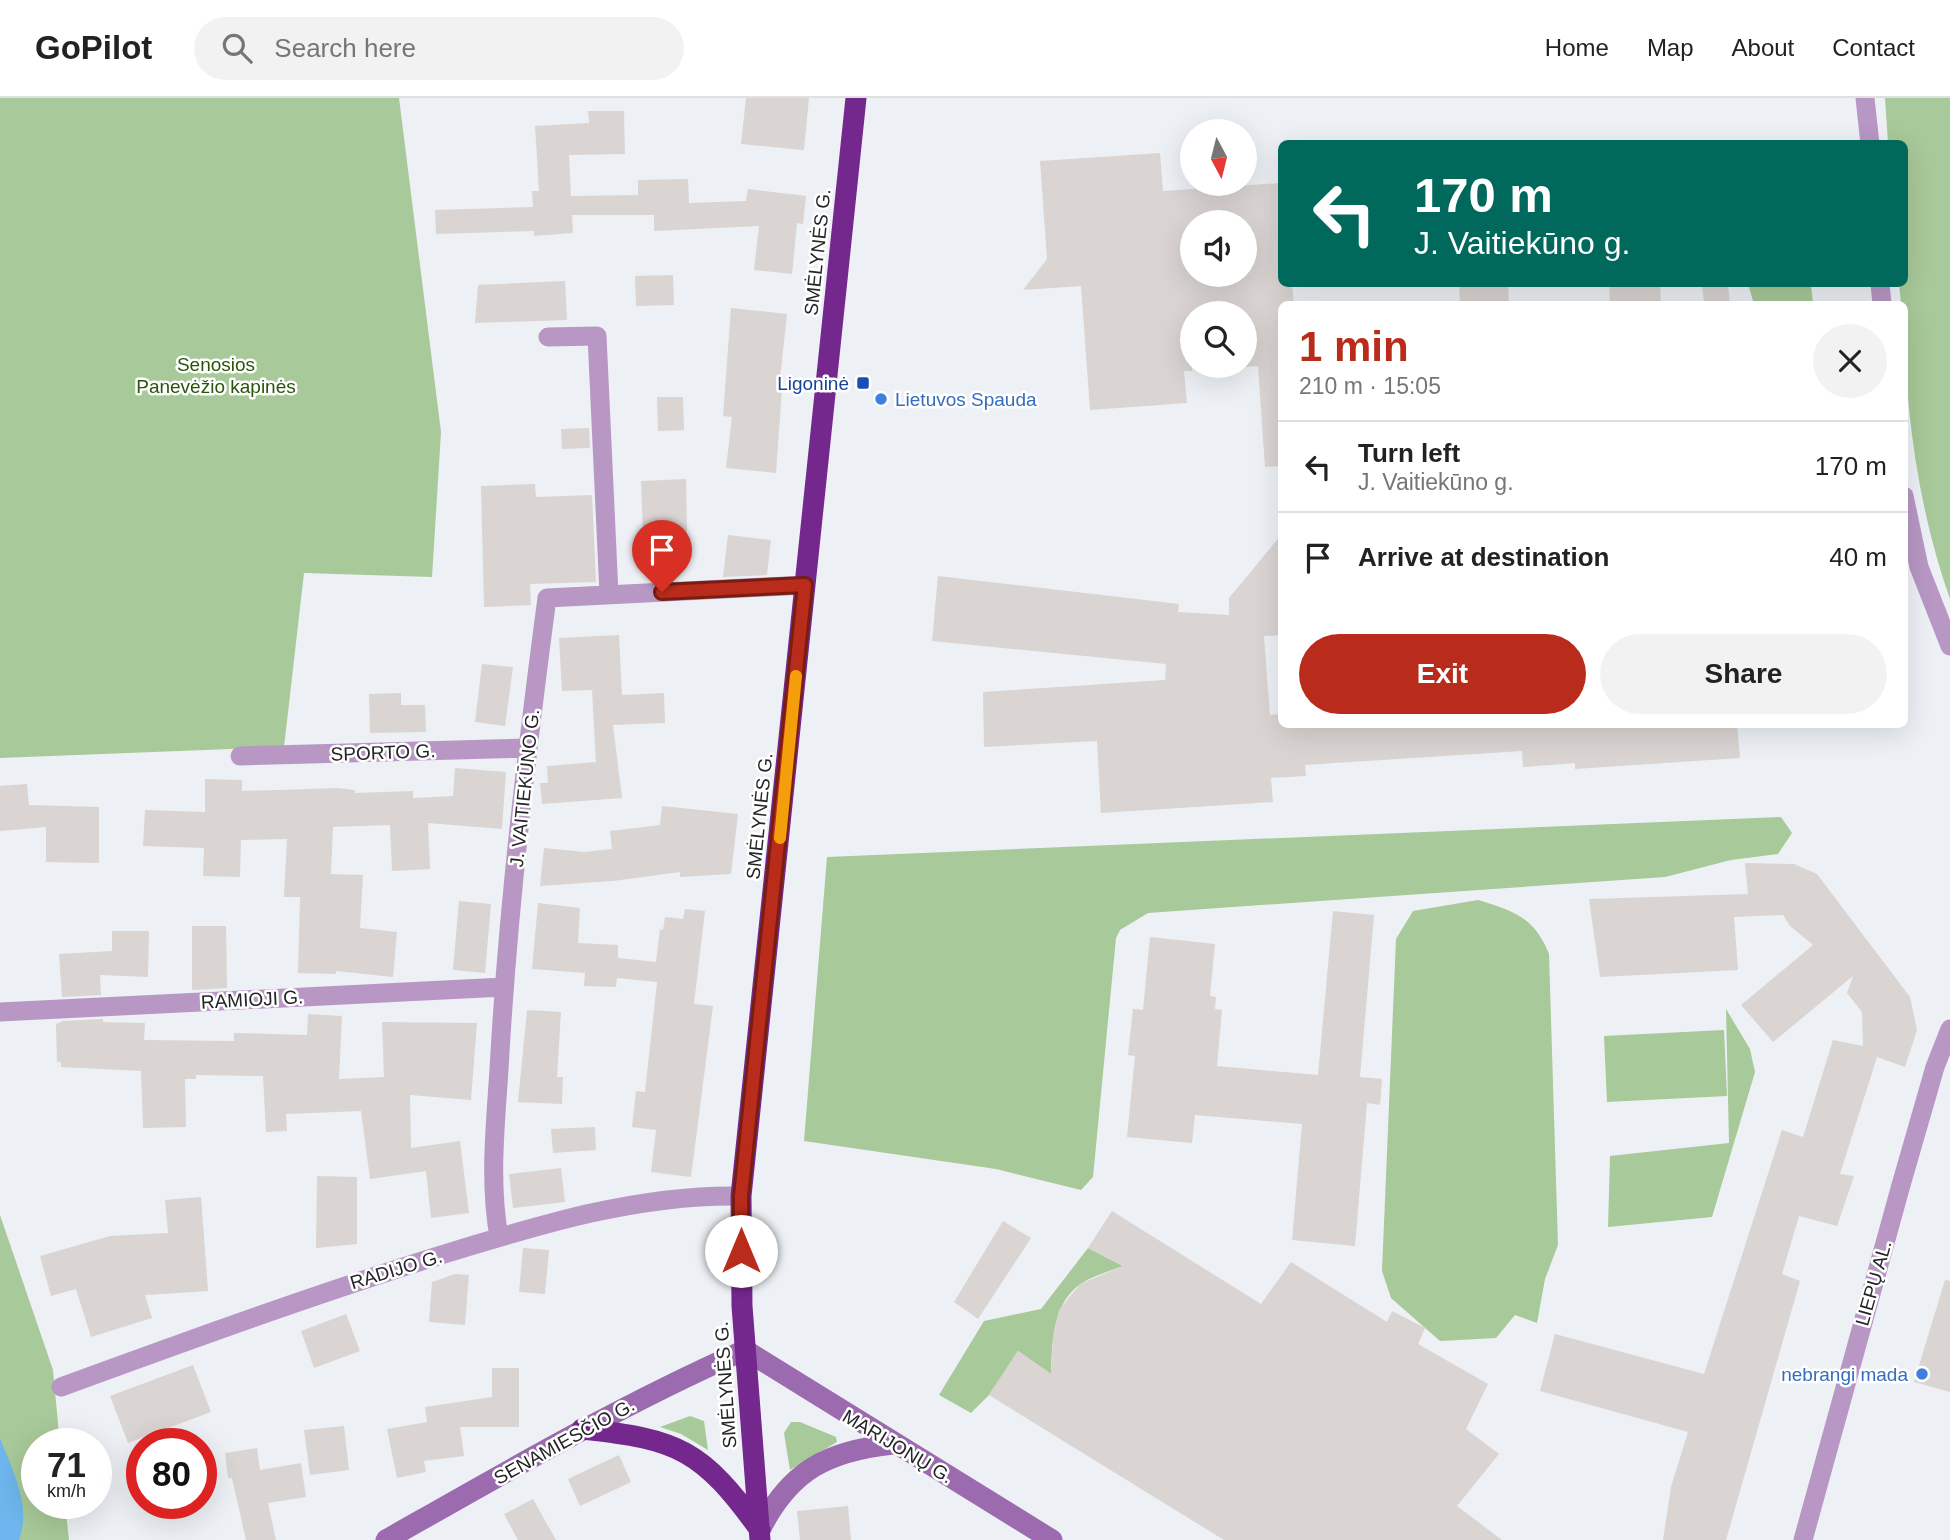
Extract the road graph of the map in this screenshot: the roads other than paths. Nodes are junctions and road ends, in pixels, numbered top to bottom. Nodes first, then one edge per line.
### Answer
1 (856, 98) edge
2 (1866, 98) edge
3 (1870, 140) edge
4 (548, 337) dead end
5 (1908, 515) edge
6 (805, 585) junction
7 (609, 594) junction
8 (1950, 646) edge
9 (527, 748) junction
10 (240, 755) dead end
11 (504, 987) junction
12 (0, 1012) edge
13 (1950, 1030) edge
14 (741, 1196) junction
15 (499, 1237) junction
16 (745, 1350) junction
17 (61, 1387) dead end
18 (582, 1429) junction
19 (893, 1444) junction
20 (760, 1535) edge
21 (386, 1540) edge
22 (1052, 1540) edge
23 (1803, 1540) edge

1 - 6 highway, SMĖLYNĖS G.
2 - 3 street
4 - 7 street
5 - 8 street
6 - 7 street, J. VAITIEKŪNO G.
6 - 14 highway, SMĖLYNĖS G.
7 - 9 street, J. VAITIEKŪNO G.
9 - 10 street, SPORTO G.
9 - 11 street, J. VAITIEKŪNO G.
11 - 12 street, RAMIOJI G.
11 - 15 street, J. VAITIEKŪNO G.
13 - 23 street, LIEPŲ AL.
14 - 15 street, RADIJO G.
14 - 16 highway, SMĖLYNĖS G.
15 - 17 street, RADIJO G.
16 - 18 main road, SENAMIESČIO G.
16 - 19 main road, MARIJONŲ G.
16 - 20 highway, SMĖLYNĖS G.
18 - 20 highway
18 - 21 main road, SENAMIESČIO G.
19 - 20 main road
19 - 22 main road, MARIJONŲ G.

